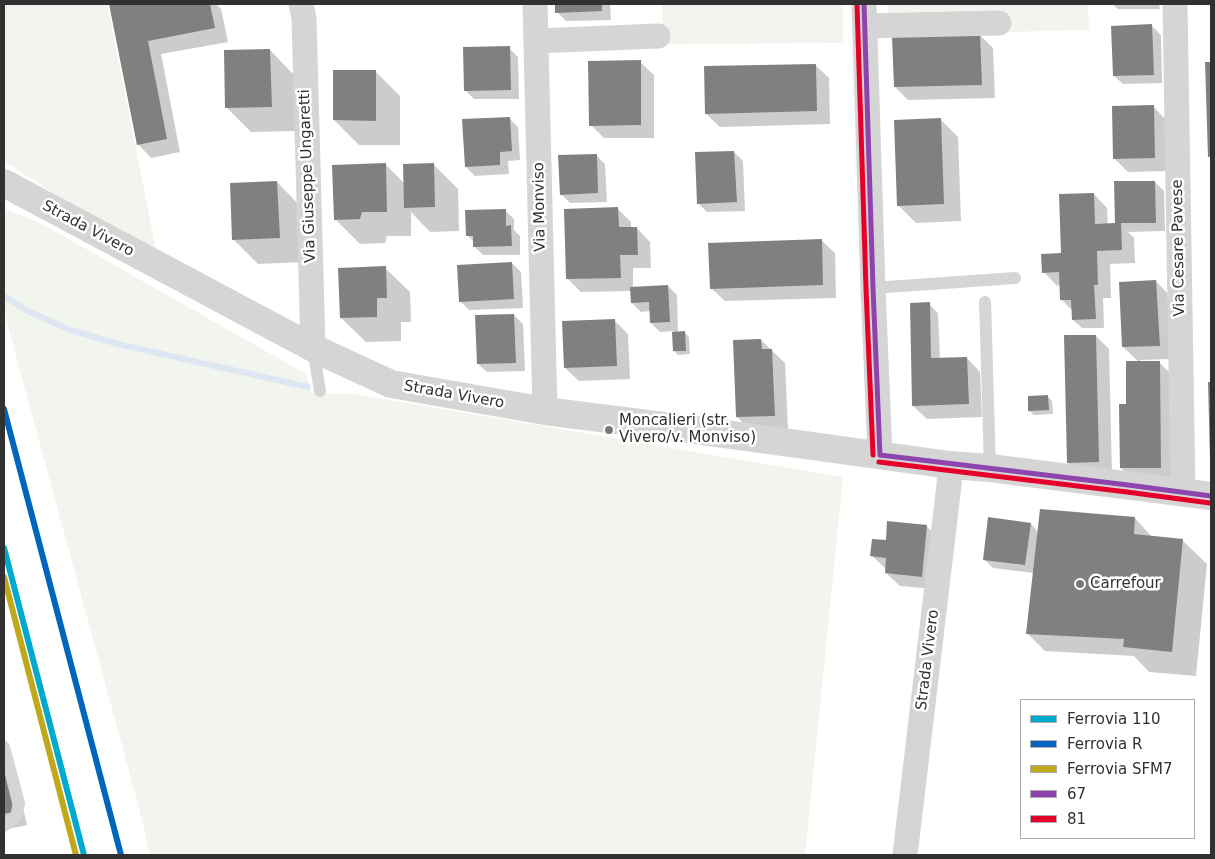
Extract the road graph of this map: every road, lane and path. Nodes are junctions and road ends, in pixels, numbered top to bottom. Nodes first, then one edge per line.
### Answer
1 (301, 4) edge
2 (536, 4) edge
3 (1175, 4) edge
4 (864, 15) edge
5 (999, 22) dead end
6 (658, 36) dead end
7 (536, 41) junction
8 (4, 184) edge
9 (1015, 278) dead end
10 (873, 288) junction
11 (985, 302) dead end
12 (313, 348) junction
13 (320, 391) dead end
14 (545, 411) junction
15 (880, 455) junction
16 (950, 465) junction
17 (990, 468) junction
18 (1183, 492) junction
19 (1211, 496) edge
20 (4, 747) edge
21 (4, 826) edge
22 (905, 855) edge

1 - 12 street, Via Giuseppe Ungaretti
2 - 7 street, Via Monviso
3 - 18 street, Via Cesare Pavese
4 - 5 street
4 - 10 street
6 - 7 street
7 - 14 street, Via Monviso
8 - 12 street, Strada Vivero
9 - 10 lane
10 - 15 street
11 - 17 lane
12 - 13 lane
12 - 14 street, Strada Vivero
14 - 15 street, Strada Vivero
15 - 16 street, Strada Vivero
16 - 17 street, Strada Vivero
16 - 22 street, Strada Vivero
17 - 18 street, Strada Vivero
18 - 19 street, Strada Vivero
20 - 21 lane

